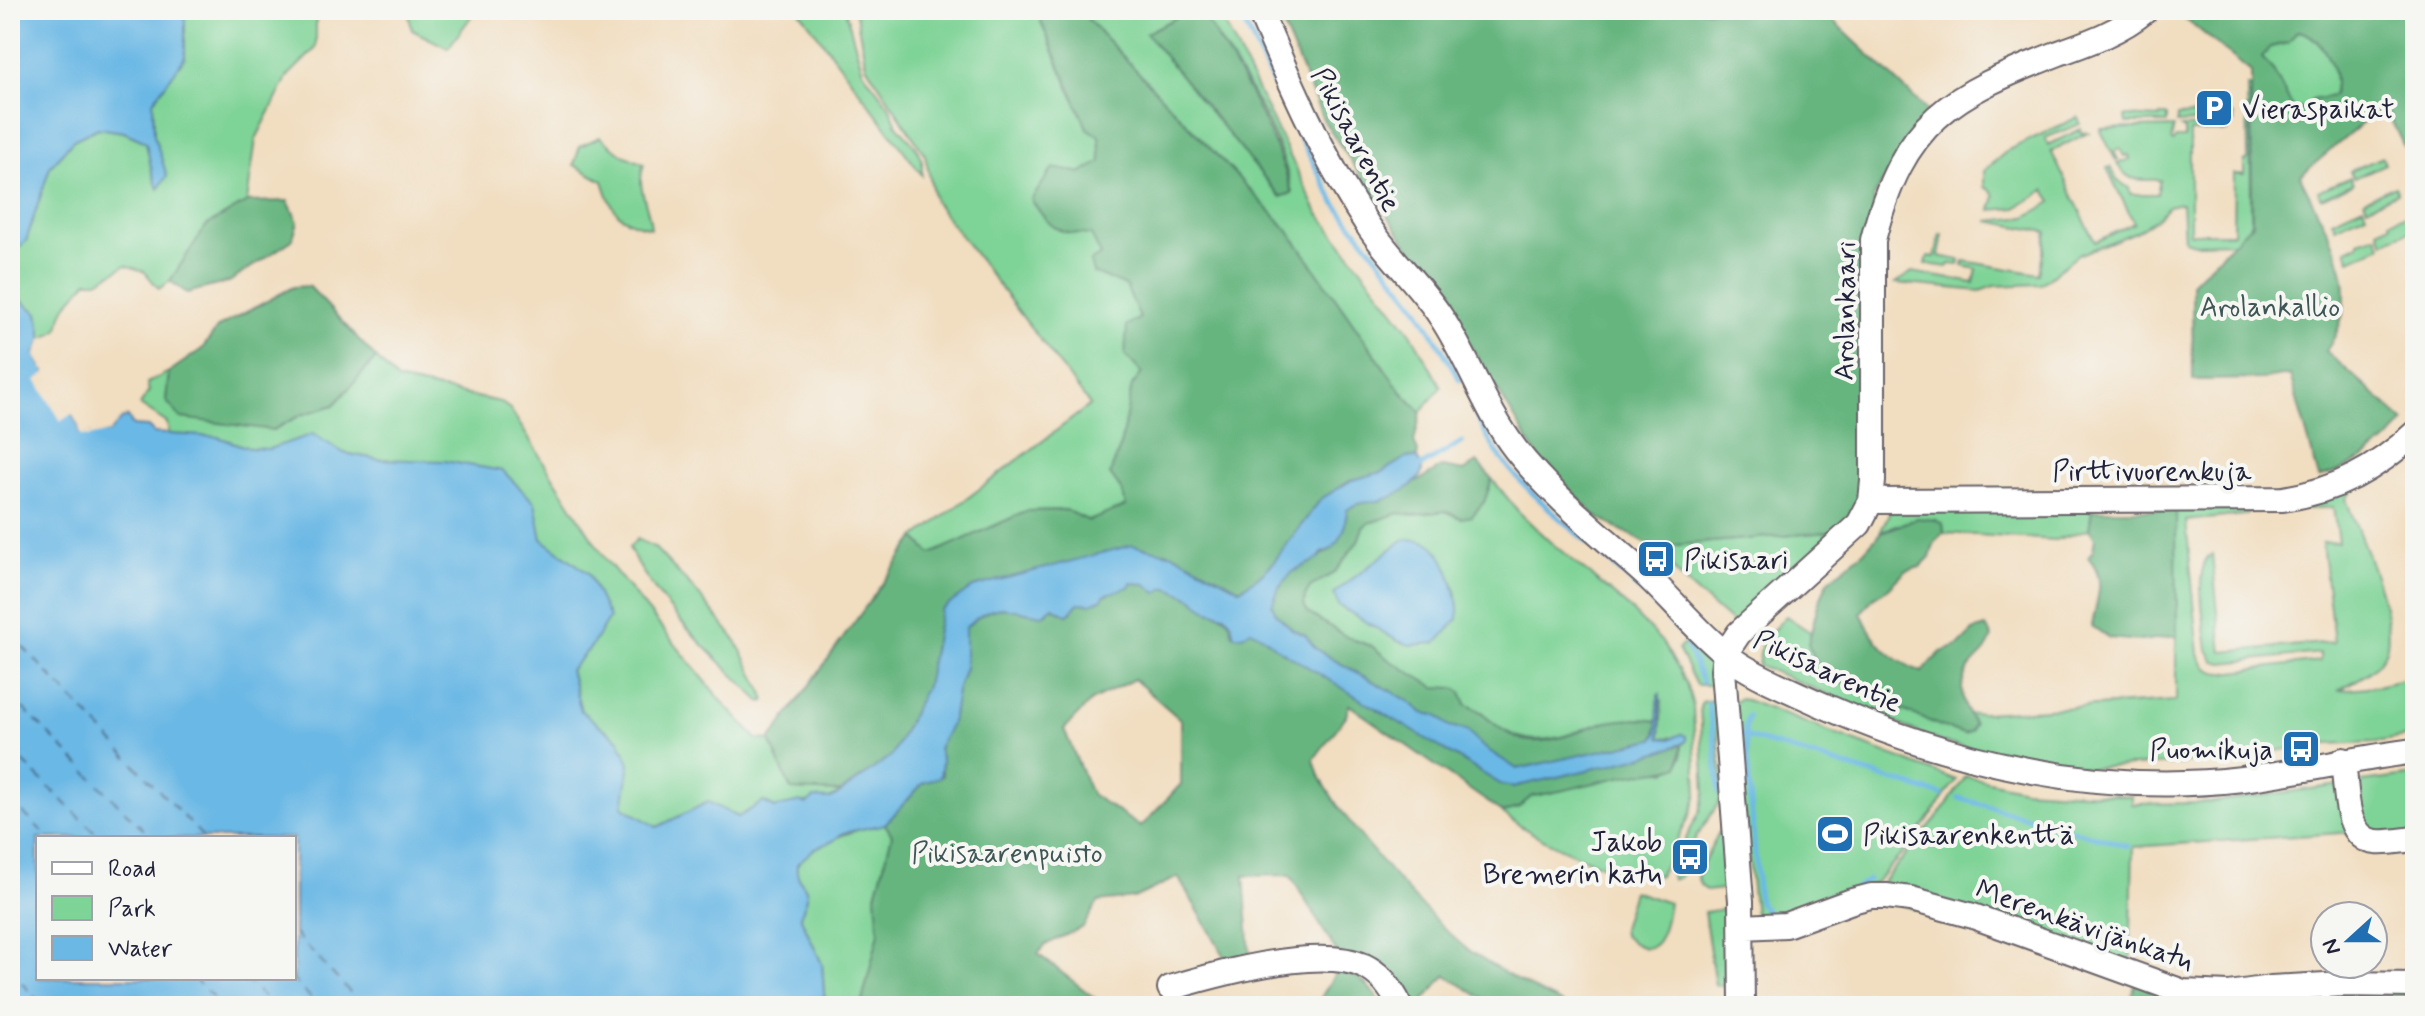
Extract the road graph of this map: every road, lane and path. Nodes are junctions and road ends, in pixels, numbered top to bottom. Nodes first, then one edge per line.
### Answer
1 (1259, 10) edge
2 (2146, 10) edge
3 (2415, 433) edge
4 (1871, 501) junction
5 (1725, 654) junction
6 (2415, 751) edge
7 (2343, 760) junction
8 (2415, 839) edge
9 (1742, 927) junction
10 (2415, 985) edge
11 (1170, 988) dead end
12 (1400, 1006) edge
13 (1742, 1006) edge

1 - 5 street, Pikisaarentie
2 - 4 street, Arolankaari
3 - 4 street, Pirttivuorenkuja
4 - 5 street
5 - 7 street, Pikisaarentie
5 - 9 street
6 - 7 street, Pikisaarentie
7 - 8 street
9 - 10 street, Merenkävijänkatu
9 - 13 street
11 - 12 street

